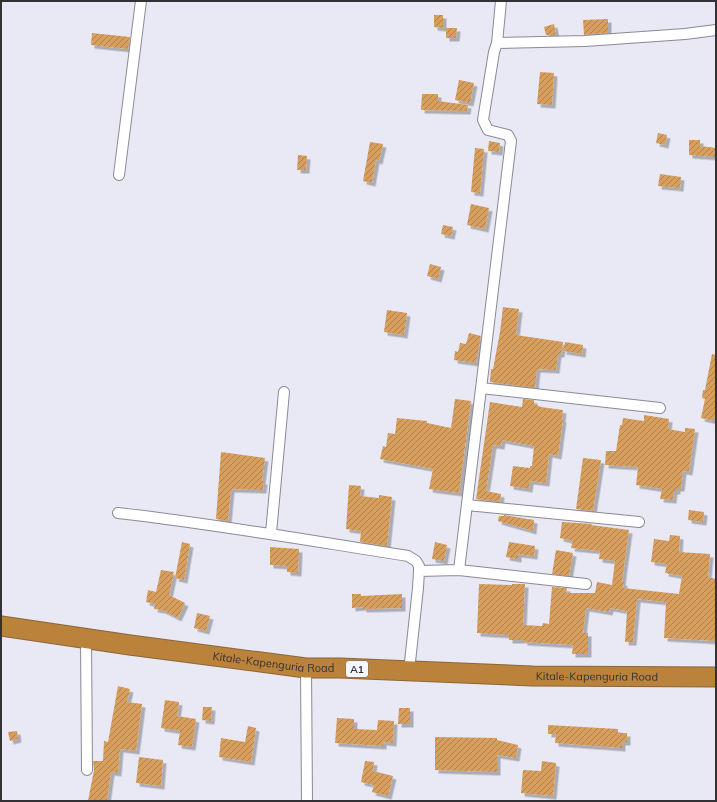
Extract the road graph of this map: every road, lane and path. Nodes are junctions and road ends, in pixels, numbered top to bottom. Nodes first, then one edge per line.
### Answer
1 (141, 1) edge
2 (501, 1) edge
3 (716, 30) edge
4 (497, 43) junction
5 (119, 175) dead end
6 (481, 388) junction
7 (284, 392) dead end
8 (660, 408) dead end
9 (467, 504) junction
10 (118, 513) dead end
11 (639, 522) dead end
12 (270, 533) junction
13 (459, 570) junction
14 (419, 571) junction
15 (586, 584) dead end
16 (1, 626) edge
17 (86, 639) junction
18 (306, 668) junction
19 (409, 671) junction
20 (716, 677) edge
21 (87, 770) dead end
22 (307, 801) edge

1 - 5 street
2 - 4 street
3 - 4 street
4 - 6 street
6 - 8 street
6 - 9 street
7 - 12 street
9 - 11 street
9 - 13 street
10 - 12 street
12 - 14 street
13 - 14 street
13 - 15 street
14 - 19 street
16 - 17 highway, Kitale-Kapenguria Road / A1
17 - 18 highway, Kitale-Kapenguria Road / A1
17 - 21 street
18 - 19 highway, Kitale-Kapenguria Road / A1
18 - 22 street
19 - 20 highway, Kitale-Kapenguria Road / A1

